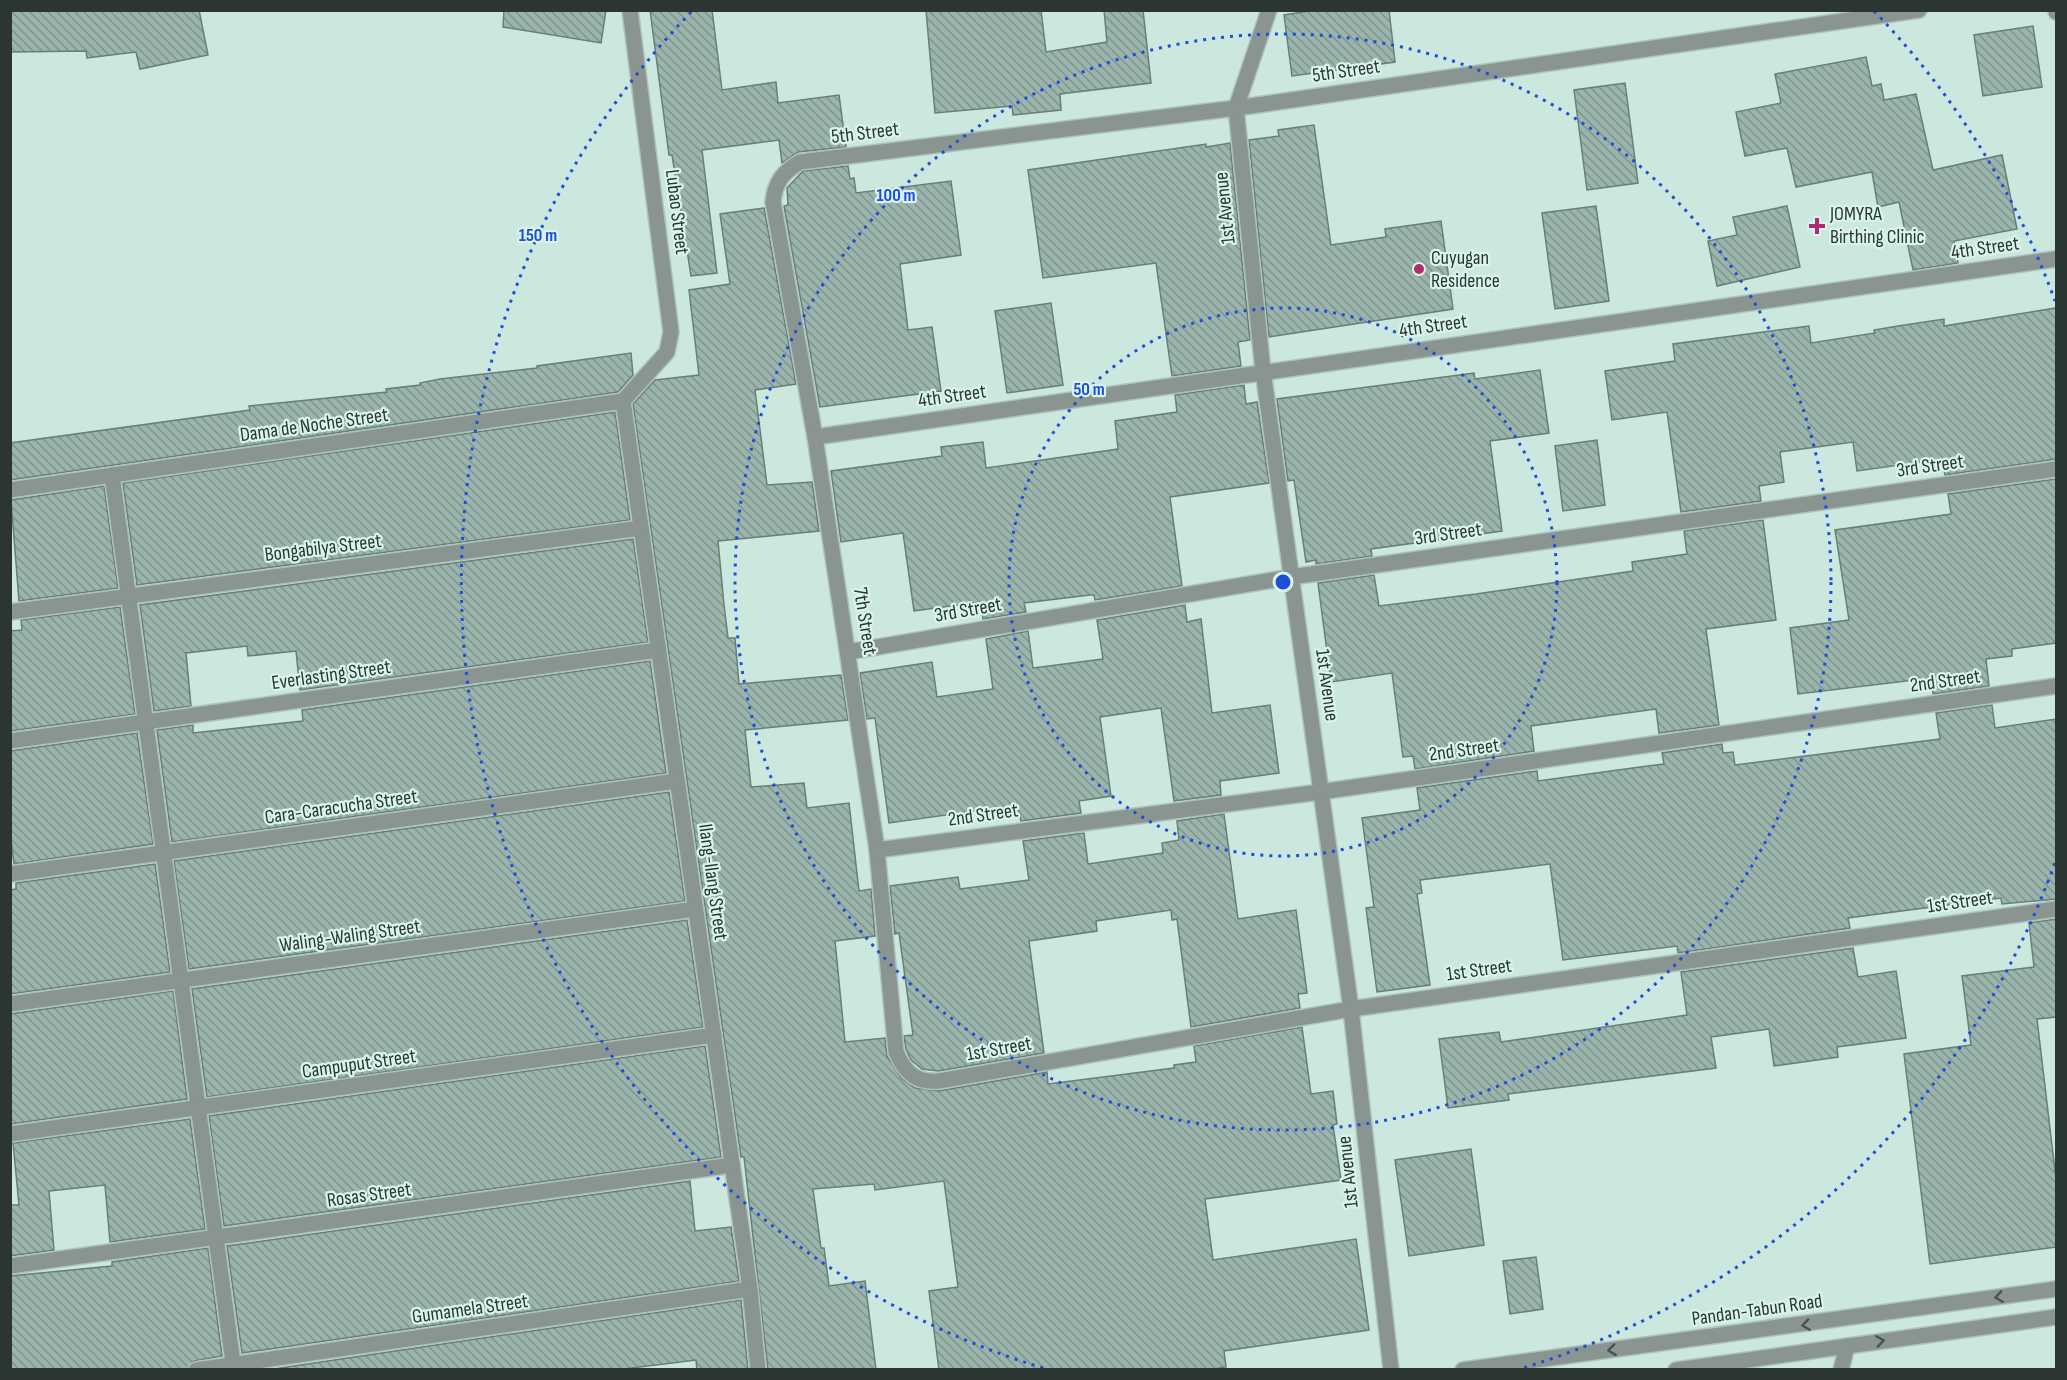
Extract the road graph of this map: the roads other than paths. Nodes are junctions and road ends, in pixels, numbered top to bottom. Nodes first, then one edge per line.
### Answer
1 (630, 10) edge
2 (1269, 10) edge
3 (1919, 10) edge
4 (1236, 108) junction
5 (783, 174) joint
6 (2056, 259) edge
7 (1263, 371) junction
8 (623, 401) junction
9 (815, 437) junction
10 (2056, 469) edge
11 (111, 475) junction
12 (10, 490) edge
13 (641, 528) junction
14 (1291, 577) junction
15 (128, 594) junction
16 (10, 612) edge
17 (658, 650) junction
18 (848, 652) junction
19 (2056, 686) edge
20 (145, 722) junction
21 (10, 741) edge
22 (677, 781) junction
23 (1320, 792) junction
24 (877, 850) junction
25 (163, 853) junction
26 (10, 874) edge
27 (696, 909) junction
28 (2056, 909) edge
29 (181, 981) junction
30 (10, 1004) edge
31 (1351, 1009) junction
32 (714, 1035) junction
33 (911, 1074) joint
34 (198, 1107) junction
35 (10, 1134) edge
36 (732, 1165) junction
37 (216, 1238) junction
38 (10, 1266) edge
39 (750, 1289) junction
40 (2056, 1289) edge
41 (2056, 1317) edge
42 (1847, 1346) junction
43 (234, 1367) edge
44 (196, 1370) edge
45 (758, 1370) edge
46 (1391, 1370) edge
47 (1463, 1370) edge
48 (1676, 1370) edge
49 (1841, 1370) edge

1 - 8 street, Lubao Street
2 - 4 street, 1st Avenue
3 - 4 street, 5th Street
4 - 5 street, 5th Street
4 - 7 street, 1st Avenue
5 - 9 street, 7th Street
6 - 7 street, 4th Street
7 - 9 street, 4th Street
7 - 14 street, 1st Avenue
8 - 11 street, Dama de Noche Street
8 - 13 street, Ilang-Ilang Street
9 - 18 street, 7th Street
10 - 14 street, 3rd Street
11 - 12 street, Dama de Noche Street
11 - 15 street
13 - 15 street, Bongabilya Street
13 - 17 street, Ilang-Ilang Street
14 - 18 street, 3rd Street
14 - 23 street, 1st Avenue
15 - 16 street, Bongabilya Street
15 - 20 street
17 - 20 street, Everlasting Street
17 - 22 street, Ilang-Ilang Street
18 - 24 street, 7th Street
19 - 23 street, 2nd Street
20 - 21 street, Everlasting Street
20 - 25 street
22 - 25 street, Cara-Caracucha Street
22 - 27 street, Ilang-Ilang Street
23 - 24 street, 2nd Street
23 - 31 street, 1st Avenue
24 - 33 street, 7th Street
25 - 26 street, Cara-Caracucha Street
25 - 29 street
27 - 29 street, Waling-Waling Street
27 - 32 street, Ilang-Ilang Street
28 - 31 street, 1st Street
29 - 30 street, Waling-Waling Street
29 - 34 street
31 - 33 street, 1st Street
31 - 46 street, 1st Avenue
32 - 34 street, Campuput Street
32 - 36 street, Ilang-Ilang Street
34 - 35 street, Campuput Street
34 - 37 street
36 - 37 street, Rosas Street
36 - 39 street, Ilang-Ilang Street
37 - 38 street, Rosas Street
37 - 43 street
39 - 43 street, Gumamela Street
39 - 45 street, Ilang-Ilang Street
40 -> 47 street, Pandan-Tabun Road
42 -> 41 street
42 - 48 street
42 - 49 street
43 - 44 street, Gumamela Street

